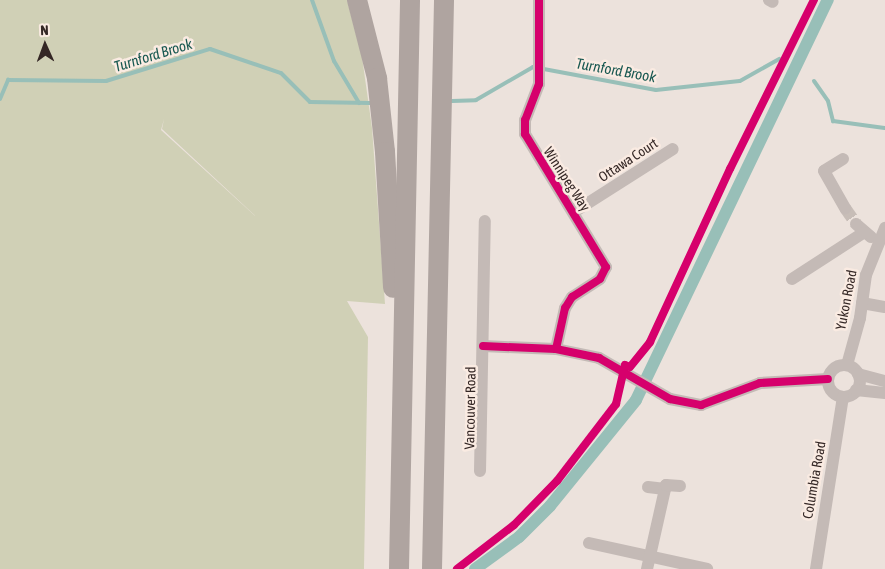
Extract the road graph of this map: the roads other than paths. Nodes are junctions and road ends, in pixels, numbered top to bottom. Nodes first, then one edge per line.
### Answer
1 (357, 0) edge
2 (410, 0) edge
3 (444, 0) edge
4 (539, 0) edge
5 (673, 149) dead end
6 (843, 160) dead end
7 (845, 208) tunnel mouth
8 (574, 212) junction
9 (485, 221) dead end
10 (885, 228) edge
11 (877, 241) junction
12 (792, 279) dead end
13 (862, 303) junction
14 (885, 307) edge
15 (404, 344) junction
16 (483, 346) junction
17 (556, 349) junction
18 (848, 365) junction
19 (858, 374) junction
20 (828, 379) junction
21 (885, 380) edge
22 (856, 390) junction
23 (885, 393) edge
24 (843, 397) junction
25 (480, 471) dead end
26 (680, 486) dead end
27 (648, 487) dead end
28 (666, 487) junction
29 (589, 543) dead end
30 (648, 563) edge
31 (398, 569) edge
32 (432, 569) edge
33 (707, 569) edge
34 (815, 569) edge

1 - 15 highway
2 - 15 highway
3 - 32 highway
4 - 8 street, Winnipeg Way
5 - 8 street, Ottawa Court
6 - 7 street
8 - 17 street, Winnipeg Way
9 - 16 street, Vancouver Road
10 - 11 street, Yukon Road
11 - 12 street, Yukon Road
11 - 13 street, Yukon Road
13 - 14 street
13 - 18 street, Yukon Road
15 - 31 highway
16 - 17 street
16 - 25 street, Vancouver Road
17 - 20 street
18 - 19 street
18 - 20 street
19 - 21 street
19 - 22 street
20 - 24 street
22 - 23 street
22 - 24 street
24 - 34 street, Columbia Road
26 - 28 street
27 - 28 street
28 - 30 street
29 - 30 street
30 - 33 street

